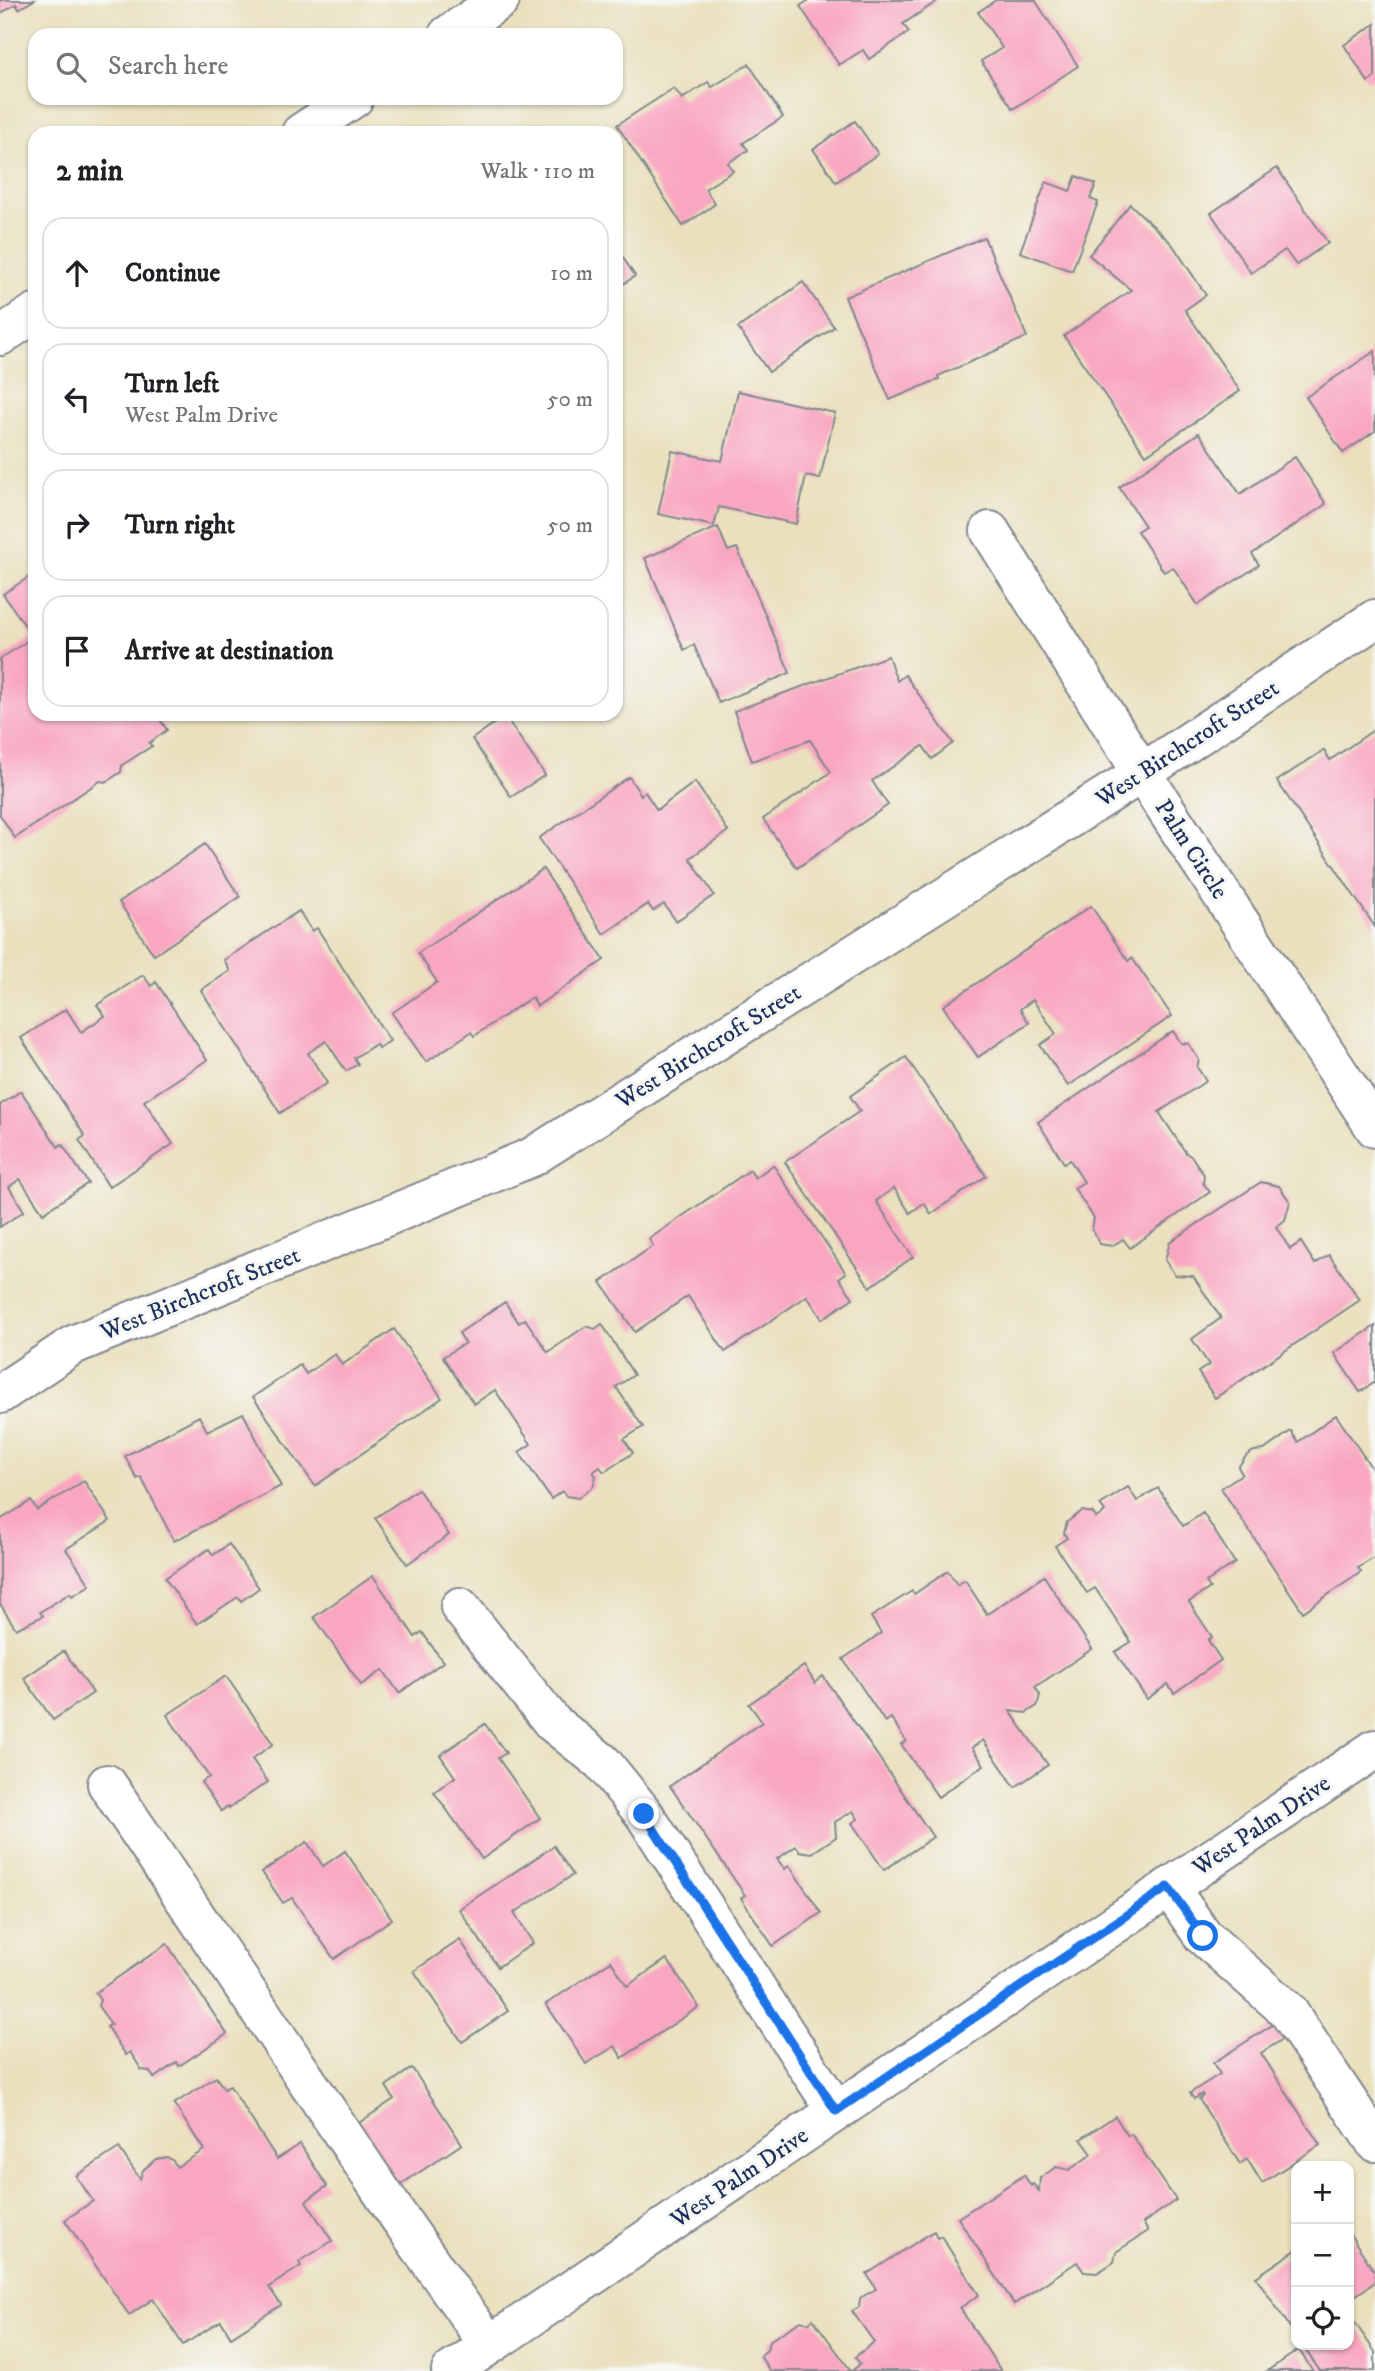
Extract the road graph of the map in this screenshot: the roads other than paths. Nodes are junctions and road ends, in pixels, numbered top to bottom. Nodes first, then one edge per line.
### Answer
1 (499, 0) edge
2 (458, 28) edge
3 (343, 105) edge
4 (312, 126) edge
5 (28, 318) edge
6 (0, 336) edge
7 (990, 531) dead end
8 (1375, 619) edge
9 (1142, 773) junction
10 (1375, 1128) edge
11 (0, 1394) edge
12 (460, 1607) dead end
13 (1375, 1749) edge
14 (107, 1784) dead end
15 (1168, 1887) junction
16 (836, 2111) junction
17 (1375, 2142) edge
18 (489, 2345) junction
19 (451, 2371) edge

1 - 2 street
3 - 4 street
5 - 6 street
7 - 9 street, Palm Circle
8 - 9 street, West Birchcroft Street
9 - 10 street, Palm Circle
9 - 11 street, West Birchcroft Street
12 - 16 street
13 - 15 street, West Palm Drive
14 - 18 street
15 - 16 street, West Palm Drive
15 - 17 street
16 - 18 street, West Palm Drive
18 - 19 street, West Palm Drive

